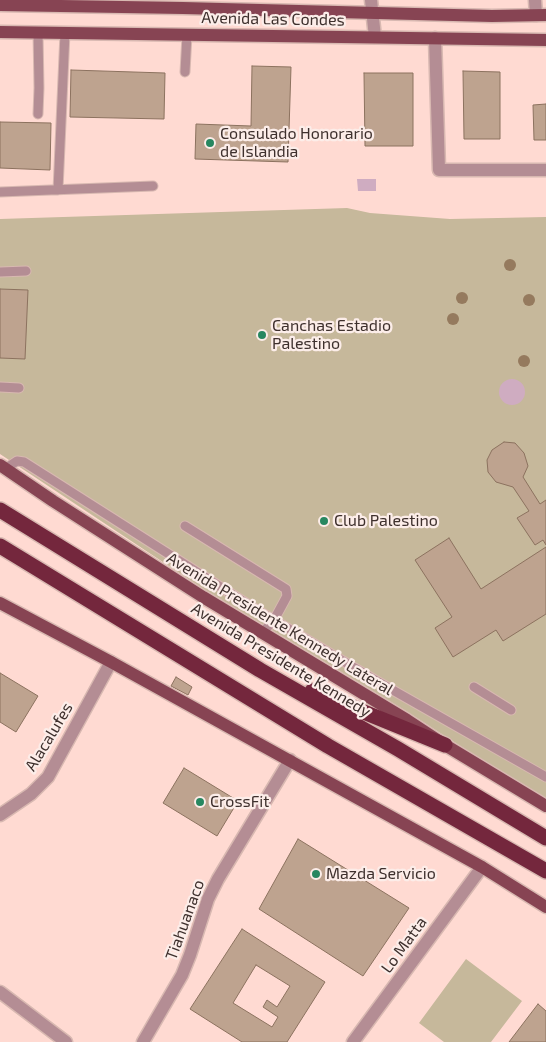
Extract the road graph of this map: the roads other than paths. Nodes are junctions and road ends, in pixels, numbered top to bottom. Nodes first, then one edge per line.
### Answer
1 (371, 0) edge
2 (535, 0) edge
3 (39, 3) edge
4 (121, 4) edge
5 (182, 4) edge
6 (0, 5) edge
7 (372, 13) junction
8 (541, 15) edge
9 (0, 32) edge
10 (38, 33) junction
11 (65, 33) junction
12 (187, 35) junction
13 (375, 37) junction
14 (435, 38) junction
15 (546, 40) edge
16 (185, 72) dead end
17 (38, 114) dead end
18 (546, 170) edge
19 (153, 186) dead end
20 (58, 190) junction
21 (0, 192) edge
22 (26, 271) dead end
23 (0, 272) edge
24 (0, 387) edge
25 (19, 388) dead end
26 (3, 467) edge
27 (0, 510) edge
28 (185, 526) dead end
29 (0, 546) edge
30 (0, 603) edge
31 (274, 620) junction
32 (262, 633) junction
33 (111, 662) junction
34 (260, 670) junction
35 (474, 687) dead end
36 (511, 710) dead end
37 (445, 745) junction
38 (290, 760) junction
39 (546, 777) edge
40 (546, 806) edge
41 (0, 815) edge
42 (546, 838) edge
43 (482, 867) junction
44 (546, 872) edge
45 (546, 907) edge
46 (0, 992) edge
47 (66, 1042) edge
48 (143, 1042) edge
49 (353, 1042) edge

1 - 7 street
2 - 8 street
3 - 4 main road, Avenida Las Condes
3 - 6 main road, Avenida Las Condes
4 - 5 main road, Avenida Las Condes
5 - 7 main road, Avenida Las Condes
7 - 8 main road, Avenida Las Condes
7 - 13 street
9 - 10 main road, Avenida Las Condes
10 - 11 main road, Avenida Las Condes
10 - 17 lane
11 - 12 main road, Avenida Las Condes
11 - 20 lane
12 - 13 main road, Avenida Las Condes
12 - 16 lane
13 - 14 main road, Avenida Las Condes
14 - 15 main road, Avenida Las Condes
14 - 18 street
19 - 20 lane
20 - 21 lane
22 - 23 lane
24 - 25 lane
26 - 31 lane
26 - 32 main road, Avenida Presidente Kennedy Lateral
27 - 34 highway, Avenida Presidente Kennedy
28 - 31 lane
29 - 44 highway
30 - 33 main road
31 - 32 lane
31 - 39 lane
32 - 37 main road, Avenida Presidente Kennedy Lateral
33 - 38 main road
33 - 41 street, Alacalufes
34 - 37 highway
34 - 42 highway, Avenida Presidente Kennedy
35 - 36 lane
37 - 40 main road, Avenida Presidente Kennedy Lateral
38 - 43 main road
38 - 48 street, Tiahuanaco
43 - 45 main road
43 - 49 street, Lo Matta
46 - 47 street

